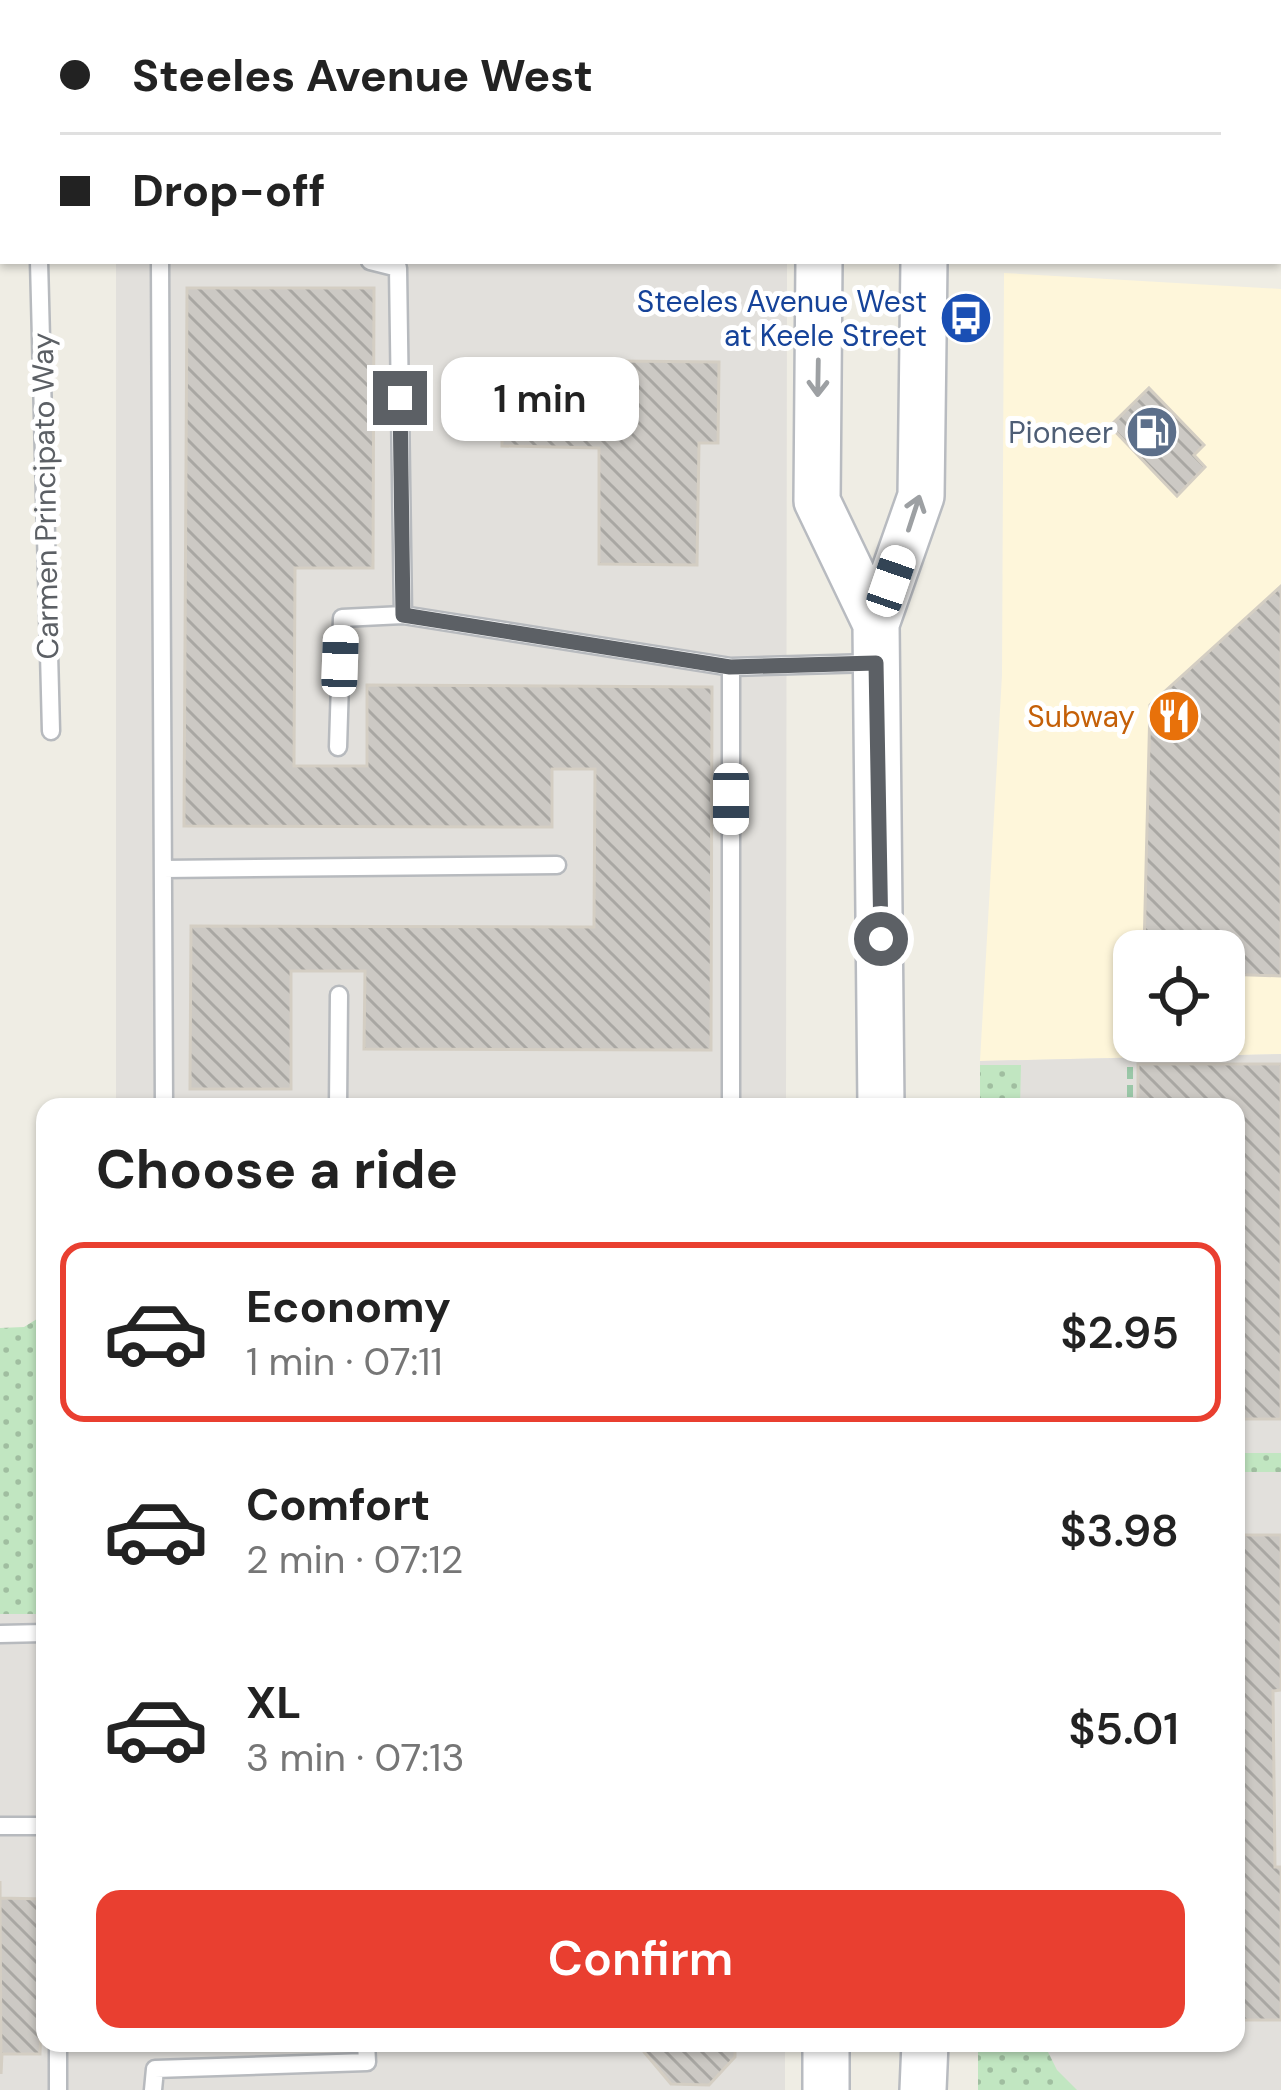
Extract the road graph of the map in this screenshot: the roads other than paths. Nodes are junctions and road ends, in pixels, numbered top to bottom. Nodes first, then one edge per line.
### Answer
1 (39, 264) edge
2 (160, 264) edge
3 (382, 264) edge
4 (819, 264) edge
5 (924, 264) edge
6 (403, 615) junction
7 (876, 644) junction
8 (730, 667) junction
9 (51, 731) dead end
10 (338, 747) dead end
11 (557, 865) dead end
12 (163, 868) junction
13 (339, 995) dead end
14 (164, 1098) edge
15 (338, 1098) edge
16 (731, 1098) edge
17 (881, 1098) edge
18 (36, 1633) edge
19 (0, 1634) edge
20 (0, 1826) edge
21 (36, 1826) edge
22 (58, 2052) edge
23 (367, 2052) edge
24 (826, 2052) edge
25 (925, 2052) edge
26 (58, 2090) edge
27 (153, 2090) edge
28 (826, 2090) edge
29 (923, 2090) edge

1 - 9 lane, Carmen Principato Way
2 - 12 lane
3 - 6 lane
4 -> 7 main road
7 -> 5 main road
6 - 8 lane
6 - 10 lane
7 - 8 lane
7 - 17 main road
8 - 16 lane
11 - 12 lane
12 - 14 lane
13 - 15 lane
18 - 19 lane
20 - 21 lane
22 - 26 lane
23 - 27 lane
24 - 28 main road
25 - 29 main road

